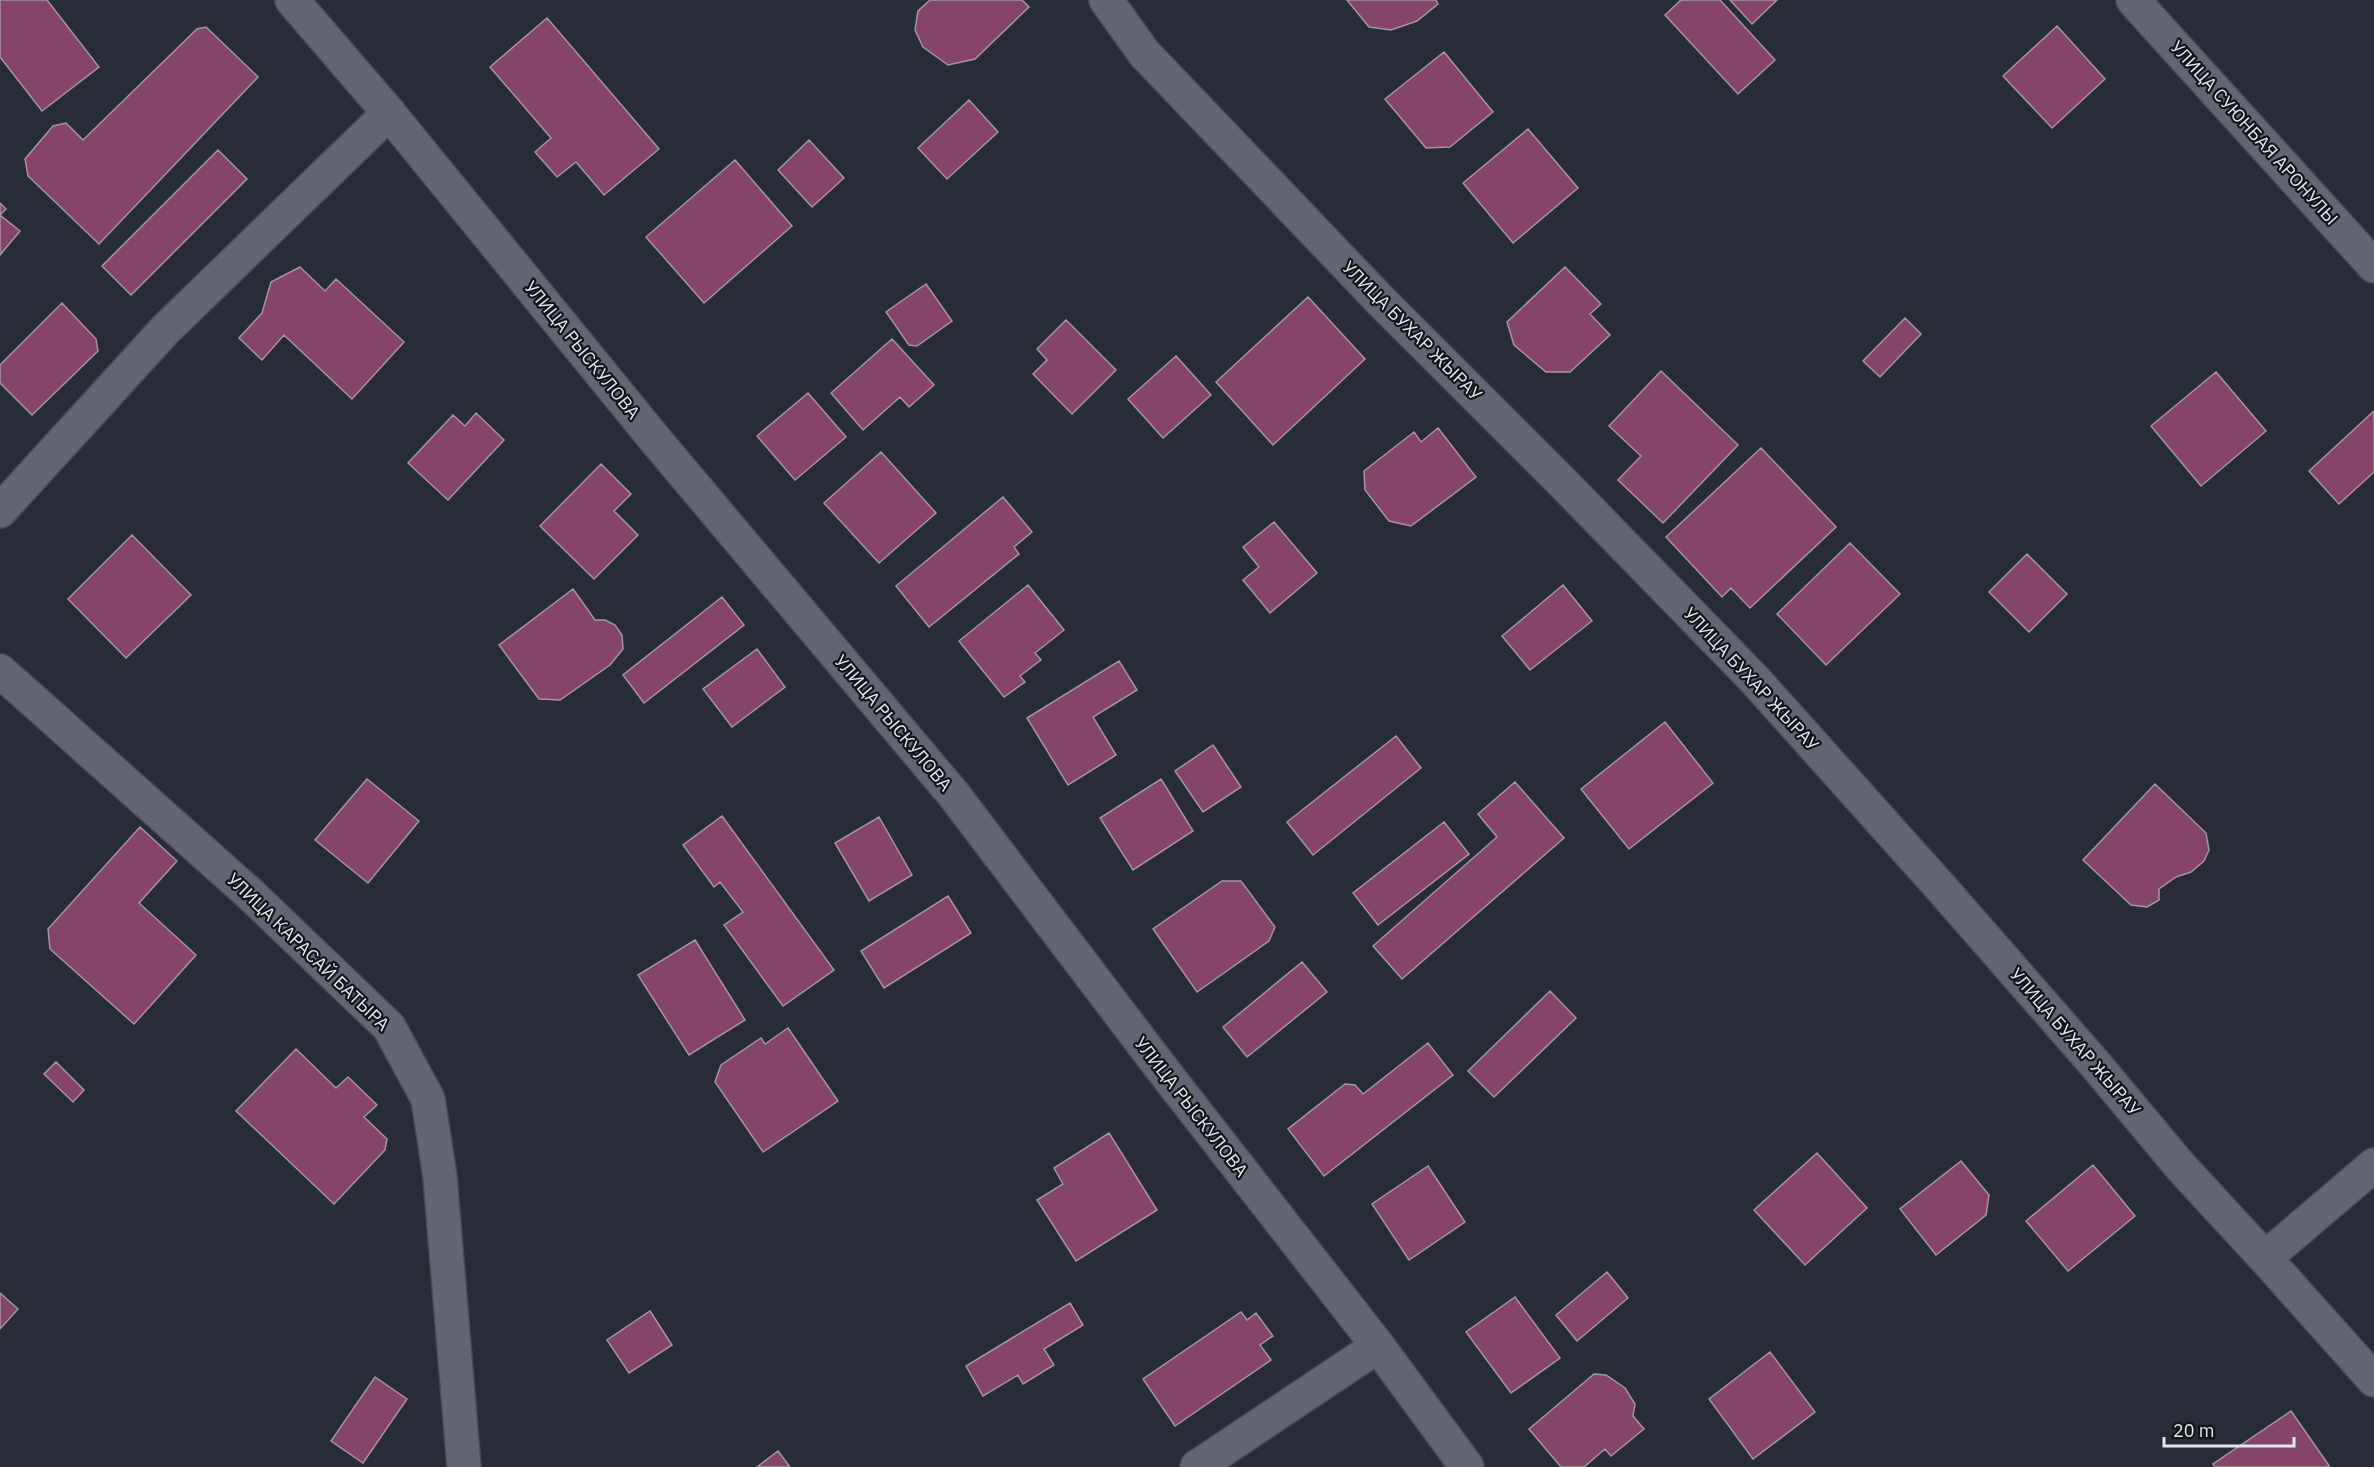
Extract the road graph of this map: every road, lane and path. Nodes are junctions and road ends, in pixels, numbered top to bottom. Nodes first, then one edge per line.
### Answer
1 (292, 0) edge
2 (1106, 0) edge
3 (2133, 0) edge
4 (389, 113) junction
5 (2374, 266) edge
6 (0, 511) edge
7 (0, 671) edge
8 (2374, 1165) edge
9 (2265, 1258) junction
10 (1378, 1346) junction
11 (2374, 1380) edge
12 (464, 1467) edge
13 (1197, 1467) edge
14 (1467, 1467) edge

1 - 4 street, УЛИЦА РЫСКУЛОВА
2 - 9 street, УЛИЦА БУХАР ЖЫРАУ
3 - 5 street, УЛИЦА СУЮНБАЯ АРОНУЛЫ
4 - 6 street
4 - 10 street, УЛИЦА РЫСКУЛОВА
7 - 12 street, УЛИЦА КАРАСАЙ БАТЫРА
8 - 9 street
9 - 11 street, УЛИЦА БУХАР ЖЫРАУ
10 - 13 street
10 - 14 street, УЛИЦА РЫСКУЛОВА

